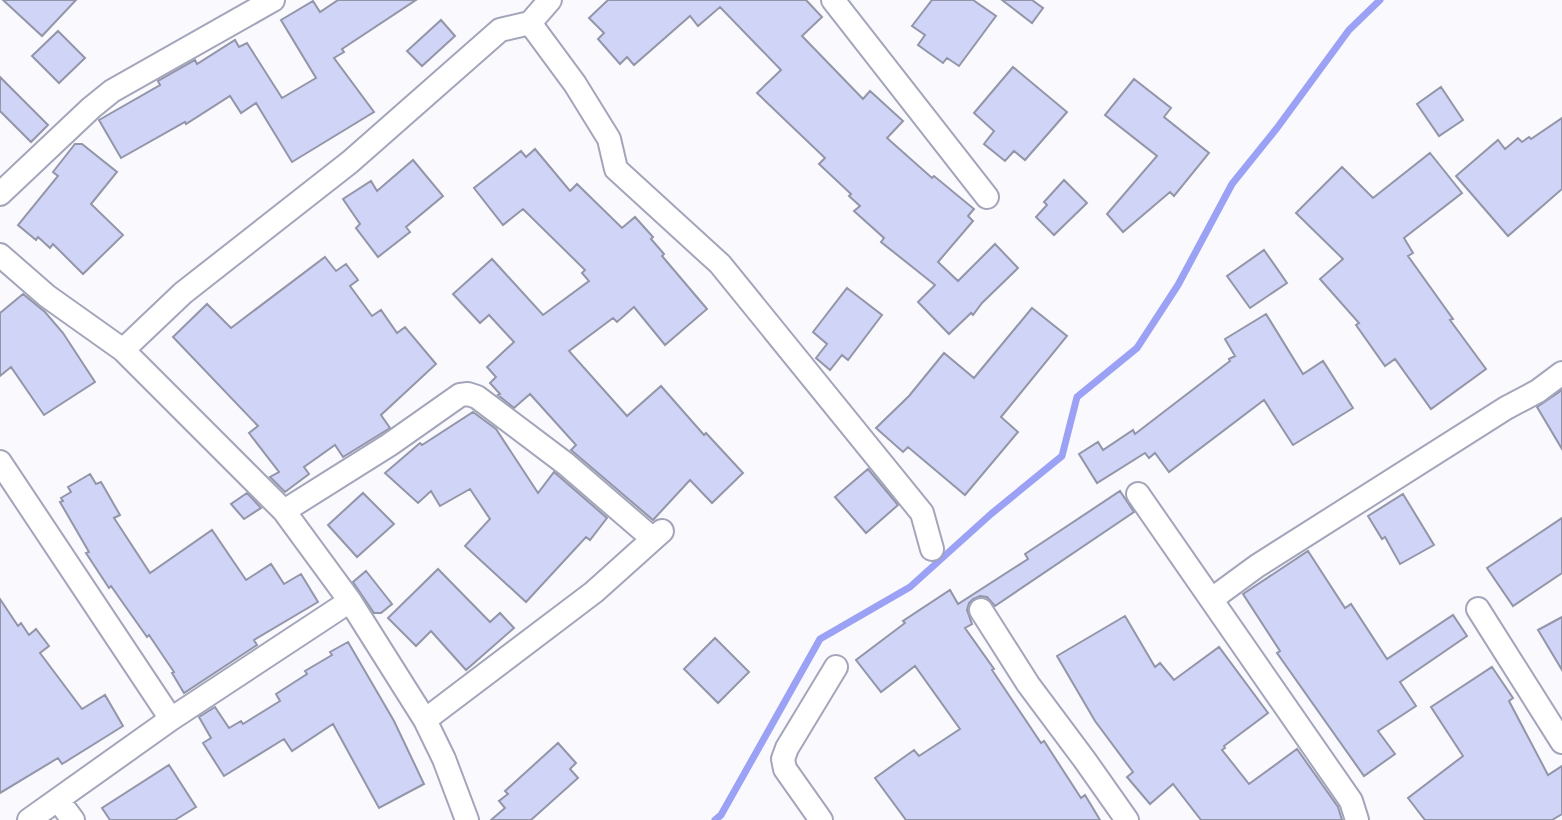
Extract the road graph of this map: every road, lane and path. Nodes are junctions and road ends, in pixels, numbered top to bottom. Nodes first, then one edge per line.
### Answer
1 (273, 0) edge
2 (550, 0) edge
3 (833, 0) edge
4 (530, 23) junction
5 (0, 194) edge
6 (987, 197) dead end
7 (0, 255) edge
8 (123, 350) junction
9 (1562, 373) edge
10 (0, 462) edge
11 (1138, 494) dead end
12 (284, 511) junction
13 (932, 549) dead end
14 (1212, 599) junction
15 (350, 601) junction
16 (1478, 609) dead end
17 (981, 610) dead end
18 (836, 667) dead end
19 (171, 719) junction
20 (425, 720) junction
21 (1562, 742) edge
22 (58, 800) junction
23 (29, 820) edge
24 (73, 820) edge
25 (467, 820) edge
26 (821, 820) edge
27 (1127, 820) edge
28 (1357, 820) edge

1 - 5 street
2 - 4 street
3 - 6 street
4 - 8 street
4 - 13 street
7 - 8 street
8 - 12 street
9 - 14 street
10 - 19 street
11 - 14 street
12 - 15 street
12 - 20 street
14 - 28 street
15 - 19 street
15 - 20 street
16 - 21 street
17 - 27 street
18 - 26 street
19 - 22 street
20 - 25 street
22 - 23 street
22 - 24 street

